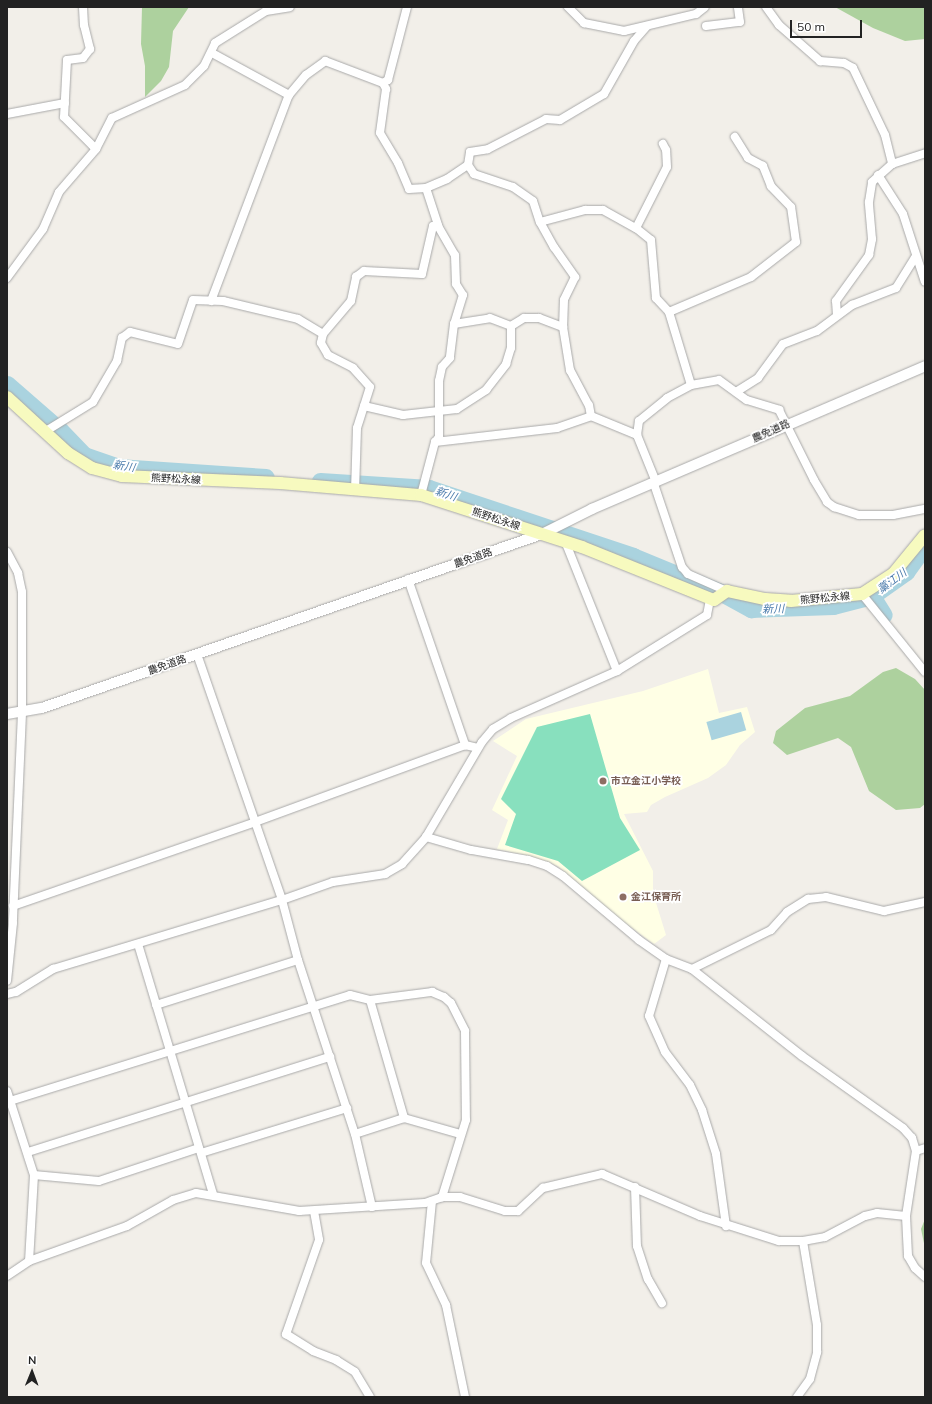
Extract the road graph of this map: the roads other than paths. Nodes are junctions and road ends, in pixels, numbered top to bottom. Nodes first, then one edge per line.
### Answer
1 (83, 7) edge
2 (290, 7) edge
3 (407, 7) edge
4 (568, 7) edge
5 (688, 7) edge
6 (705, 7) edge
7 (738, 7) edge
8 (766, 7) edge
9 (696, 14) junction
10 (647, 26) junction
11 (706, 26) dead end
12 (212, 53) junction
13 (383, 83) junction
14 (289, 95) junction
15 (65, 103) junction
16 (7, 114) edge
17 (735, 137) dead end
18 (662, 144) dead end
19 (96, 149) junction
20 (925, 155) edge
21 (892, 164) junction
22 (468, 165) junction
23 (878, 175) junction
24 (426, 188) junction
25 (540, 222) junction
26 (438, 226) junction
27 (636, 228) junction
28 (915, 257) junction
29 (7, 278) edge
30 (925, 282) edge
31 (211, 300) junction
32 (669, 312) junction
33 (837, 314) junction
34 (454, 324) junction
35 (511, 326) junction
36 (563, 327) junction
37 (323, 334) junction
38 (925, 366) edge
39 (691, 385) junction
40 (736, 392) junction
41 (7, 397) edge
42 (364, 406) junction
43 (439, 412) junction
44 (590, 416) junction
45 (787, 424) junction
46 (46, 431) junction
47 (637, 435) junction
48 (435, 442) junction
49 (655, 483) junction
50 (354, 490) junction
51 (422, 493) junction
52 (925, 509) edge
53 (545, 533) junction
54 (925, 535) edge
55 (565, 541) junction
56 (7, 552) edge
57 (408, 579) junction
58 (862, 594) junction
59 (720, 595) junction
60 (197, 654) junction
61 (617, 671) junction
62 (925, 672) edge
63 (22, 713) junction
64 (7, 714) edge
65 (465, 745) junction
66 (478, 748) junction
67 (255, 822) junction
68 (426, 837) junction
69 (282, 900) junction
70 (925, 902) edge
71 (13, 906) junction
72 (10, 923) edge
73 (138, 944) junction
74 (666, 959) junction
75 (298, 960) junction
76 (692, 969) junction
77 (7, 981) edge
78 (7, 994) edge
79 (370, 1000) junction
80 (156, 1005) junction
81 (313, 1007) junction
82 (170, 1051) junction
83 (330, 1057) junction
84 (7, 1091) edge
85 (10, 1101) junction
86 (186, 1102) junction
87 (347, 1108) junction
88 (404, 1118) junction
89 (355, 1134) junction
90 (460, 1134) junction
91 (925, 1148) edge
92 (200, 1150) junction
93 (916, 1151) junction
94 (28, 1152) junction
95 (34, 1175) junction
96 (635, 1187) junction
97 (213, 1194) junction
98 (442, 1197) junction
99 (432, 1201) junction
100 (372, 1207) junction
101 (314, 1211) junction
102 (906, 1216) junction
103 (726, 1226) junction
104 (803, 1241) junction
105 (29, 1261) junction
106 (7, 1276) edge
107 (925, 1277) edge
108 (662, 1303) dead end
109 (370, 1397) edge
110 (466, 1397) edge
111 (797, 1397) edge

1 - 15 street
2 - 12 street
3 - 13 street
4 - 10 street
5 - 9 street
6 - 9 street
7 - 11 street
8 - 21 street
9 - 10 street
10 - 22 street
12 - 14 street
12 - 19 street
13 - 14 street
13 - 24 street
14 - 31 street
15 - 16 street
15 - 19 street
17 - 32 street
18 - 27 street
19 - 29 street
20 - 21 street
21 - 23 street
22 - 24 street
22 - 25 street
23 - 28 street
23 - 33 street
24 - 26 street
25 - 27 street
25 - 36 street
26 - 34 street
26 - 37 street
27 - 32 street
28 - 30 street
28 - 33 street
31 - 37 street
31 - 46 street
32 - 39 street
33 - 40 street
34 - 35 street
34 - 43 street
35 - 36 street
35 - 43 street
36 - 44 street
37 - 42 street
38 - 45 street, 農免道路
39 - 40 street
39 - 47 street
40 - 45 street
41 - 46 main road, 熊野松永線
42 - 43 street
42 - 50 street
43 - 48 street
44 - 47 street
44 - 48 street
45 - 49 street, 農免道路
45 - 52 street
46 - 50 main road, 熊野松永線
47 - 49 street
48 - 51 street
49 - 53 street, 農免道路
49 - 59 street
50 - 51 main road, 熊野松永線
51 - 53 main road, 熊野松永線
53 - 55 main road, 熊野松永線
53 - 57 street, 農免道路
54 - 58 main road, 熊野松永線
55 - 59 main road, 熊野松永線
55 - 61 street
56 - 63 street
57 - 60 street, 農免道路
57 - 65 street
58 - 59 main road, 熊野松永線
58 - 62 street
59 - 61 street
60 - 63 street, 農免道路
60 - 67 street
61 - 66 street
63 - 64 street, 農免道路
63 - 71 street
65 - 66 street
65 - 67 street
66 - 68 street
67 - 69 street
67 - 71 street
68 - 69 street
68 - 74 street
69 - 73 street
69 - 75 street
70 - 76 street
71 - 72 street
72 - 77 street
73 - 78 street
73 - 80 street
74 - 76 street
74 - 103 street
75 - 80 street
75 - 81 street
76 - 93 street
79 - 81 street
79 - 88 street
79 - 90 street
80 - 82 street
81 - 82 street
81 - 83 street
82 - 85 street
82 - 86 street
83 - 86 street
83 - 87 street
84 - 85 street
85 - 94 street
86 - 92 street
86 - 94 street
87 - 89 street
87 - 92 street
88 - 89 street
88 - 90 street
89 - 100 street
90 - 98 street
91 - 93 street
92 - 95 street
92 - 97 street
93 - 102 street
94 - 95 street
95 - 105 street
96 - 98 street
96 - 103 street
96 - 108 street
97 - 101 street
97 - 105 street
98 - 99 street
99 - 100 street
99 - 110 street
100 - 101 street
101 - 109 street
102 - 104 street
102 - 107 street
103 - 104 street
104 - 111 street
105 - 106 street

